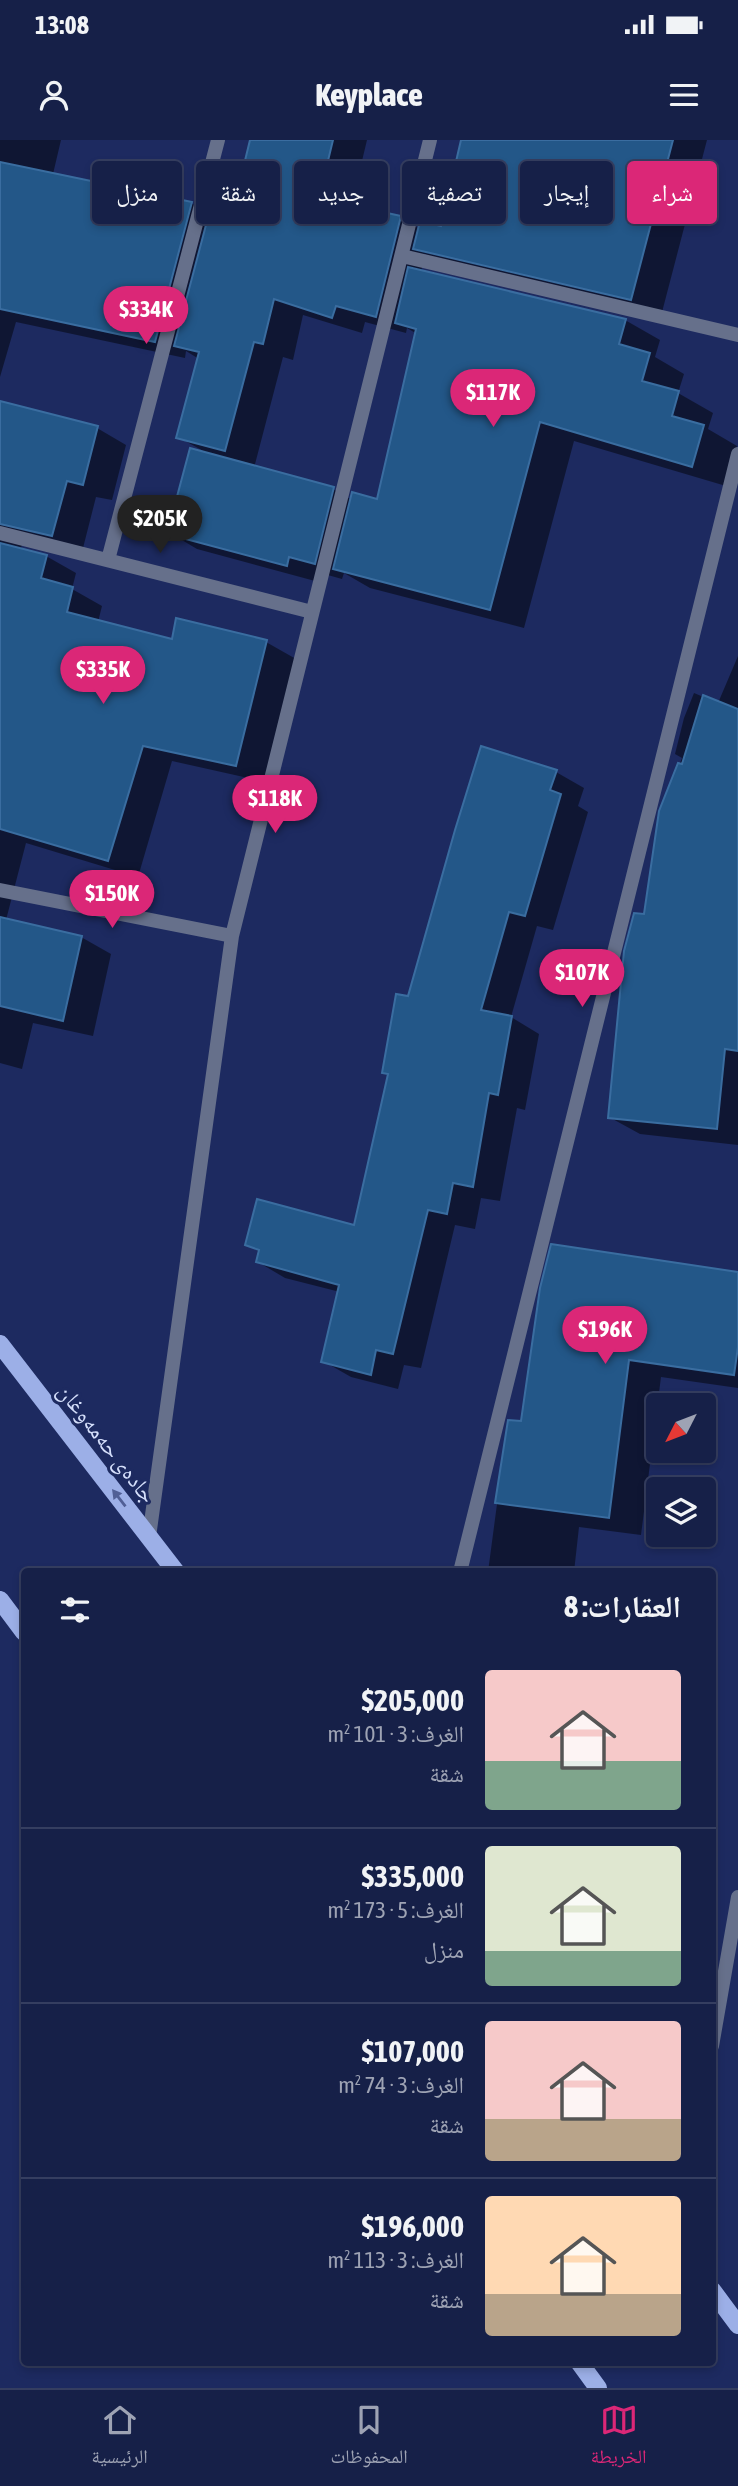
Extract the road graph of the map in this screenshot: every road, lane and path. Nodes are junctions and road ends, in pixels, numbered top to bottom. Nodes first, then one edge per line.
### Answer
1 (218, 140) edge
2 (430, 140) edge
3 (401, 256) junction
4 (738, 335) edge
5 (738, 454) edge
6 (0, 533) edge
7 (108, 560) junction
8 (312, 612) junction
9 (0, 890) edge
10 (232, 936) junction
11 (0, 1344) edge
12 (149, 1536) junction
13 (173, 1568) edge
14 (461, 1568) edge
15 (0, 1600) edge
16 (21, 1628) edge
17 (738, 1897) edge
18 (716, 2023) edge
19 (716, 2295) edge
20 (738, 2325) edge
21 (582, 2366) edge
22 (598, 2388) edge

1 - 7 street
2 - 3 street
3 - 4 street
3 - 8 street
5 - 14 street
6 - 7 street
7 - 8 street
8 - 10 street
9 - 10 street
10 - 12 street
12 -> 11 main road, جادەی حەمەوغان
12 - 13 main road, جادەی حەمەوغان
15 - 16 main road
17 - 18 street
19 - 20 main road
21 - 22 main road

